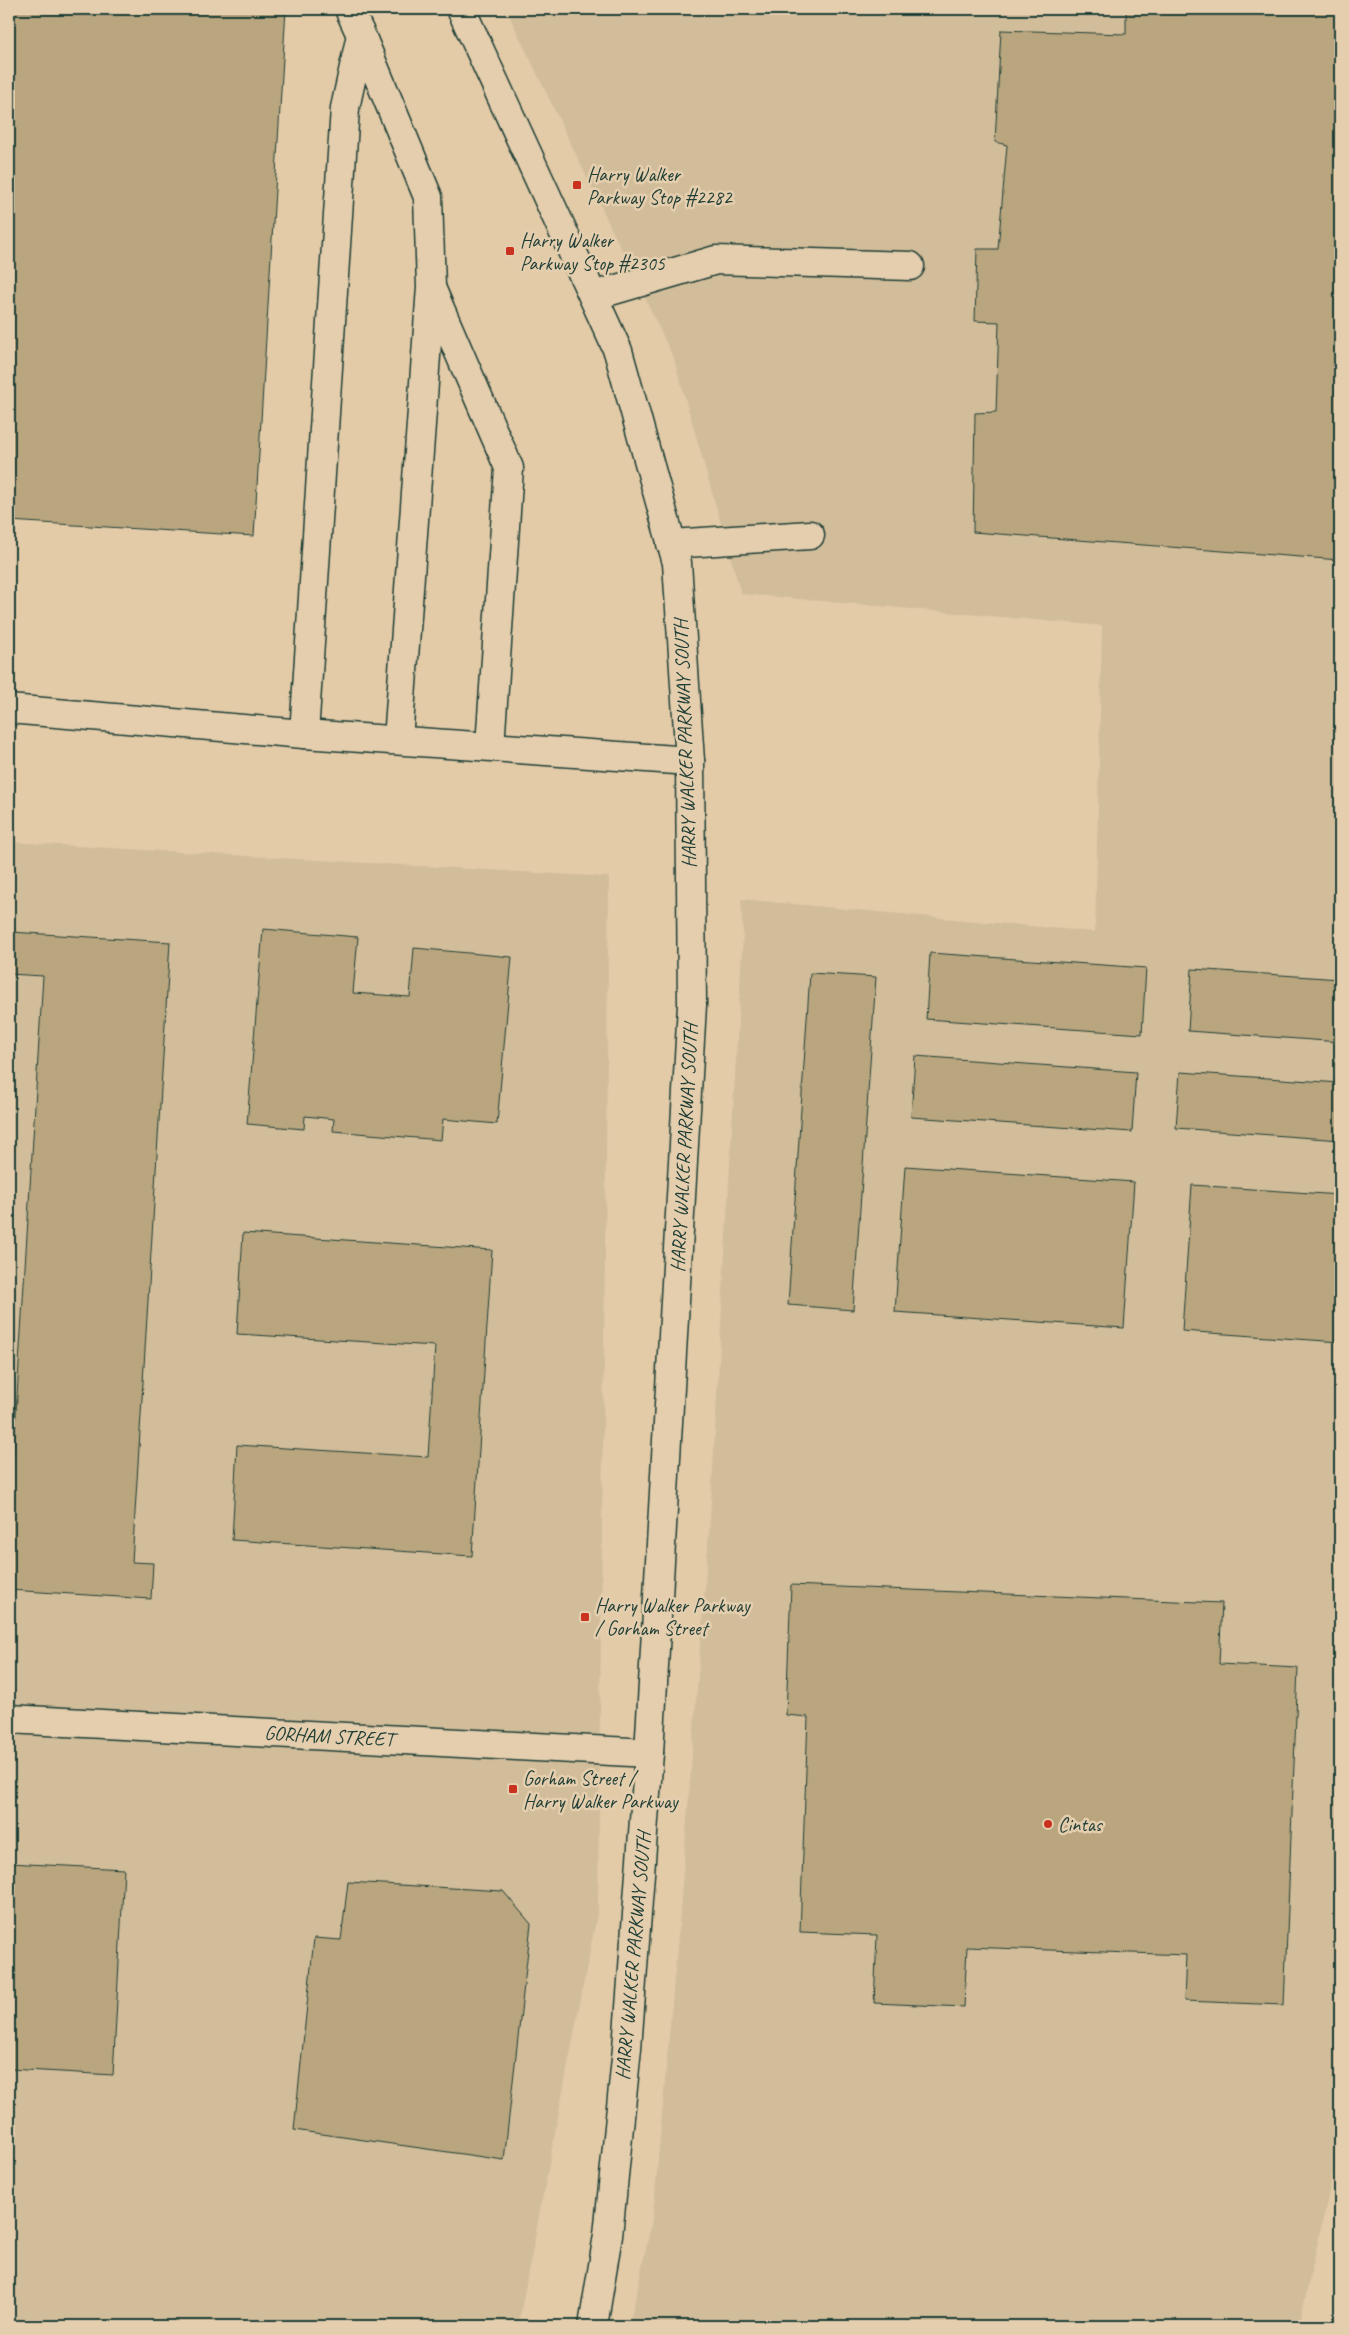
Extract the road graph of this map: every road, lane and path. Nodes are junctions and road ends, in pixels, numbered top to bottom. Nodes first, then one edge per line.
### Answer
1 (349, 9) edge
2 (461, 9) edge
3 (361, 35) junction
4 (910, 266) dead end
5 (430, 287) junction
6 (593, 296) junction
7 (810, 535) dead end
8 (672, 544) junction
9 (9, 709) edge
10 (304, 734) junction
11 (398, 740) junction
12 (490, 746) junction
13 (690, 761) junction
14 (9, 1719) edge
15 (649, 1753) junction
16 (593, 2326) edge

1 - 3 street
2 - 6 street, HARRY WALKER PARKWAY SOUTH
3 - 5 street
3 - 10 street
4 - 6 street
5 - 11 street
5 - 12 street
6 - 8 street, HARRY WALKER PARKWAY SOUTH
7 - 8 street
8 - 13 street, HARRY WALKER PARKWAY SOUTH
9 - 10 street
10 - 11 street
11 - 12 street
12 - 13 street
13 - 15 street, HARRY WALKER PARKWAY SOUTH
14 - 15 street, GORHAM STREET
15 - 16 street, HARRY WALKER PARKWAY SOUTH

